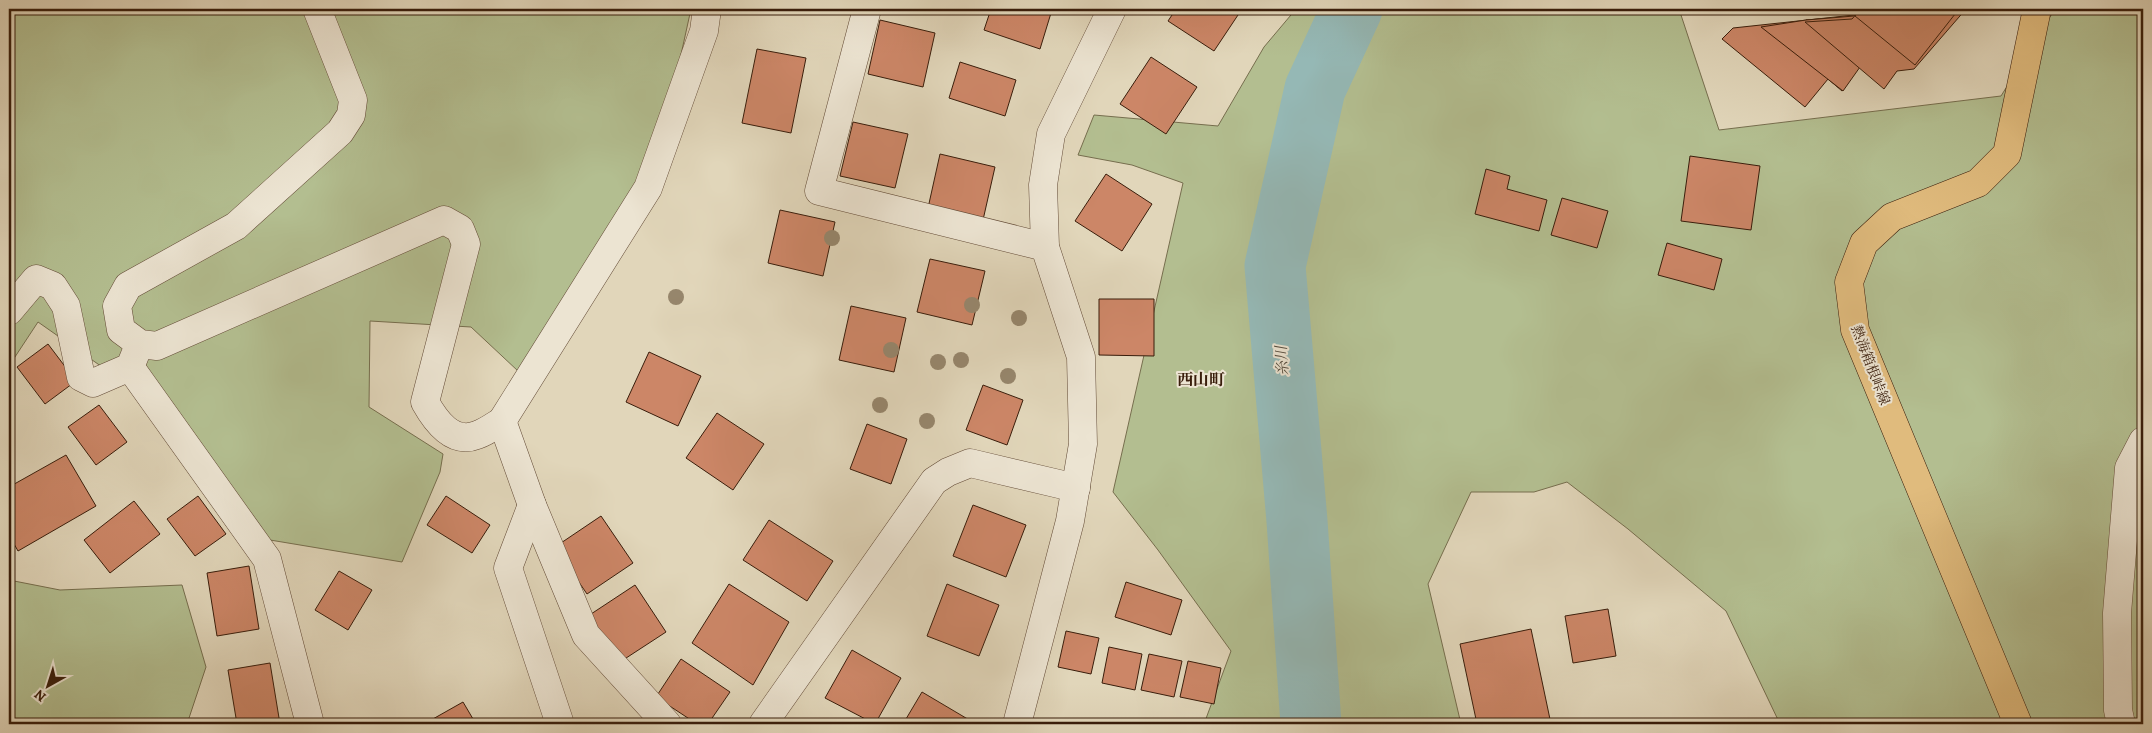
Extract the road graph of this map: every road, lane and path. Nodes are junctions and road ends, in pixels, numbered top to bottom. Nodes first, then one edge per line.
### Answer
1 (317, 9) edge
2 (707, 9) edge
3 (867, 9) edge
4 (1112, 9) edge
5 (2037, 9) edge
6 (1045, 247) junction
7 (9, 311) edge
8 (135, 355) junction
9 (502, 421) junction
10 (2143, 441) edge
11 (1076, 488) junction
12 (532, 505) junction
13 (310, 724) edge
14 (560, 724) edge
15 (667, 724) edge
16 (763, 724) edge
17 (1017, 724) edge
18 (2018, 724) edge
19 (2121, 724) edge

1 - 8 street
2 - 9 street
3 - 6 street
4 - 6 street
5 - 18 main road, 熱海箱根峠線
6 - 11 street
7 - 8 street
8 - 9 street
8 - 13 street
9 - 12 street
10 - 19 street
11 - 16 street
11 - 17 street
12 - 14 street
12 - 15 street

